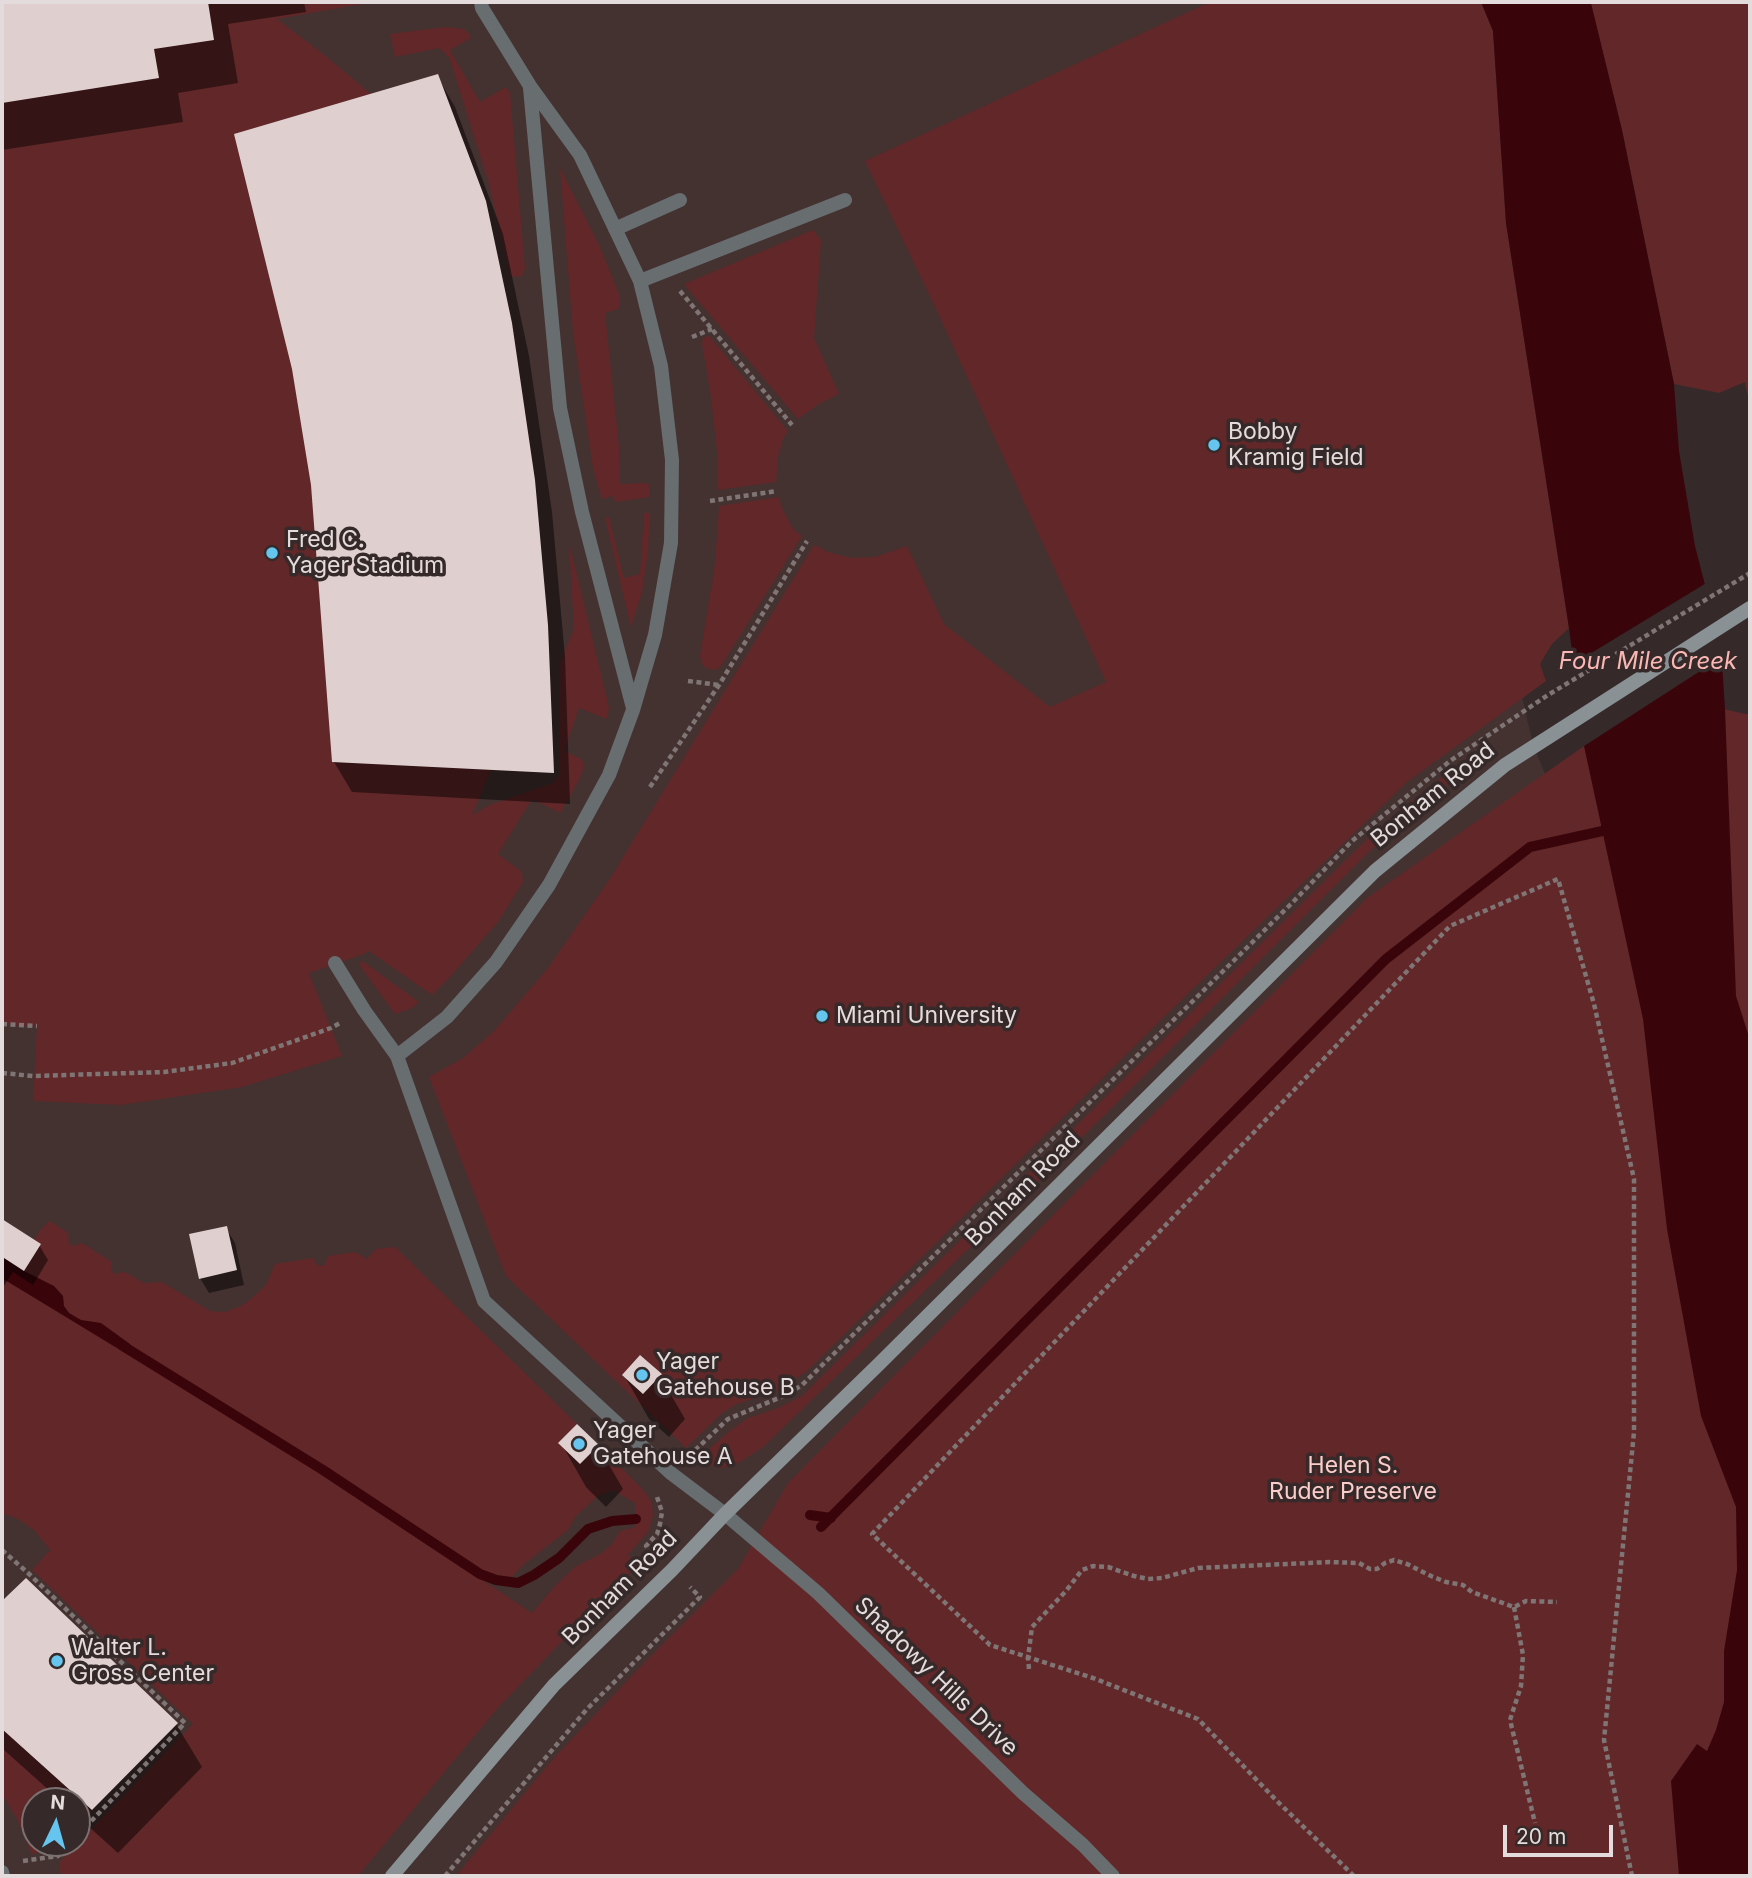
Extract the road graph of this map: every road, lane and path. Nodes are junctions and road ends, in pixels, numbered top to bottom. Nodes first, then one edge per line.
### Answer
1 (481, 2) edge
2 (530, 86) junction
3 (680, 200) dead end
4 (845, 200) dead end
5 (615, 229) junction
6 (640, 281) junction
7 (679, 290) dead end
8 (712, 329) junction
9 (692, 337) dead end
10 (792, 425) dead end
11 (777, 491) dead end
12 (710, 501) dead end
13 (807, 541) dead end
14 (1750, 573) edge
15 (1750, 608) edge
16 (688, 681) dead end
17 (719, 685) junction
18 (633, 710) junction
19 (650, 788) dead end
20 (335, 963) dead end
21 (364, 1010) junction
22 (2, 1024) edge
23 (37, 1027) dead end
24 (397, 1056) junction
25 (2, 1073) edge
26 (694, 1451) dead end
27 (725, 1514) junction
28 (2, 1550) edge
29 (689, 1586) dead end
30 (1557, 1602) dead end
31 (1514, 1607) junction
32 (1028, 1658) junction
33 (1029, 1669) dead end
34 (91, 1821) edge
35 (1535, 1823) dead end
36 (51, 1857) edge
37 (15, 1862) dead end
38 (392, 1876) edge
39 (445, 1876) edge
40 (1113, 1876) edge
41 (1354, 1876) edge
42 (1632, 1876) edge

1 - 2 street
2 - 5 street
2 - 18 street
3 - 5 street
4 - 6 street
5 - 6 street
6 - 18 street
7 - 8 path
8 - 9 path
8 - 10 path
11 - 12 path
13 - 17 path
14 - 26 path
15 - 27 street, Bonham Road
16 - 17 path
17 - 19 path
18 - 24 street
20 - 21 street, Shadowy Hills Drive
21 - 24 street, Shadowy Hills Drive
21 - 25 path
22 - 23 path
24 - 27 street, Shadowy Hills Drive
27 - 38 street, Bonham Road
27 - 40 street, Shadowy Hills Drive
28 - 34 path
29 - 39 path
30 - 31 path
31 - 32 path
31 - 35 path
32 - 33 path
32 - 41 path
32 - 42 path
36 - 37 path

